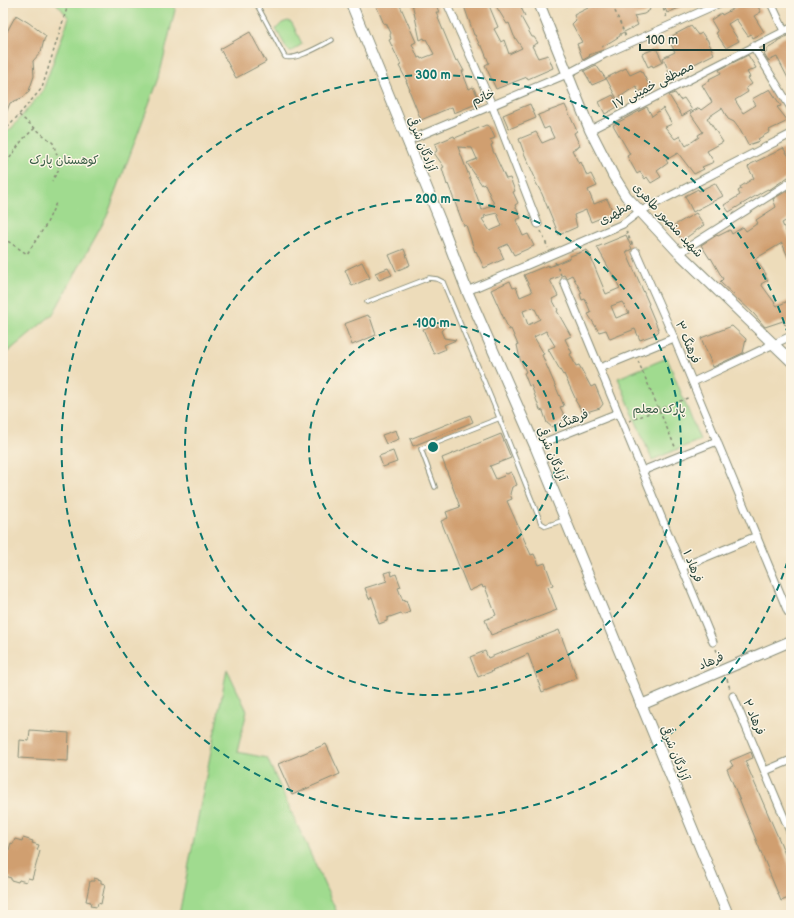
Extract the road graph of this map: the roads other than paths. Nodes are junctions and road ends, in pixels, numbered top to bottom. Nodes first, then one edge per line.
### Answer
1 (256, 3) edge
2 (351, 3) edge
3 (447, 3) edge
4 (539, 3) edge
5 (720, 3) edge
6 (772, 3) edge
7 (791, 28) edge
8 (784, 31) junction
9 (332, 40) dead end
10 (753, 46) junction
11 (567, 74) junction
12 (492, 105) junction
13 (791, 108) edge
14 (590, 130) junction
15 (791, 134) edge
16 (407, 141) junction
17 (791, 182) edge
18 (639, 212) junction
19 (538, 224) dead end
20 (636, 252) road end
21 (679, 253) junction
22 (564, 282) dead end
23 (467, 291) junction
24 (367, 302) dead end
25 (791, 336) edge
26 (674, 338) junction
27 (774, 344) junction
28 (791, 361) edge
29 (600, 368) junction
30 (693, 382) junction
31 (618, 413) junction
32 (500, 418) junction
33 (717, 441) junction
34 (535, 446) junction
35 (642, 471) junction
36 (435, 487) dead end
37 (565, 519) junction
38 (757, 536) junction
39 (682, 567) junction
40 (788, 612) dead end
41 (791, 641) edge
42 (713, 642) road end
43 (733, 696) road end
44 (641, 704) junction
45 (791, 760) edge
46 (765, 771) junction
47 (791, 834) edge
48 (728, 915) edge

1 - 9 lane
2 - 16 main road, آزادگان شرقی
3 - 12 street
4 - 11 main road, شهید منصور طاهری
5 - 11 street, خاتم
6 - 8 street
7 - 8 street, مصطفی خمینی ۱۷
8 - 10 street, مصطفی خمینی ۱۷
10 - 13 street
10 - 14 street, مصطفی خمینی ۱۷
11 - 12 street, خاتم
11 - 14 main road, شهید منصور طاهری
12 - 16 street, خاتم
12 - 19 street
14 - 18 main road, شهید منصور طاهری
15 - 18 street, مطهری
16 - 23 main road, آزادگان شرقی
17 - 21 street
18 - 21 main road, شهید منصور طاهری
18 - 23 street, مطهری
20 - 26 street, فرهنگ ۳
21 - 27 main road, شهید منصور طاهری
22 - 29 street, فرهاد ۱
23 - 34 main road, آزادگان شرقی
24 - 32 lane
25 - 27 street
26 - 29 street
26 - 30 street, فرهنگ ۳
27 - 28 main road, شهید منصور طاهری
27 - 30 street
29 - 31 street, فرهاد ۱
30 - 33 street, فرهنگ ۳
31 - 34 street, فرهنگ
31 - 35 street, فرهاد ۱
32 - 36 lane
32 - 37 lane
33 - 35 street
33 - 38 street, فرهنگ ۳
34 - 37 main road, آزادگان شرقی
35 - 39 street, فرهاد ۱
37 - 44 main road, آزادگان شرقی
38 - 39 street
38 - 40 street, فرهنگ ۳
39 - 42 street, فرهاد ۱
41 - 44 main road, فرهاد
43 - 46 street, فرهاد ۲
44 - 48 main road, آزادگان شرقی
45 - 46 street
46 - 47 street, فرهاد ۲

